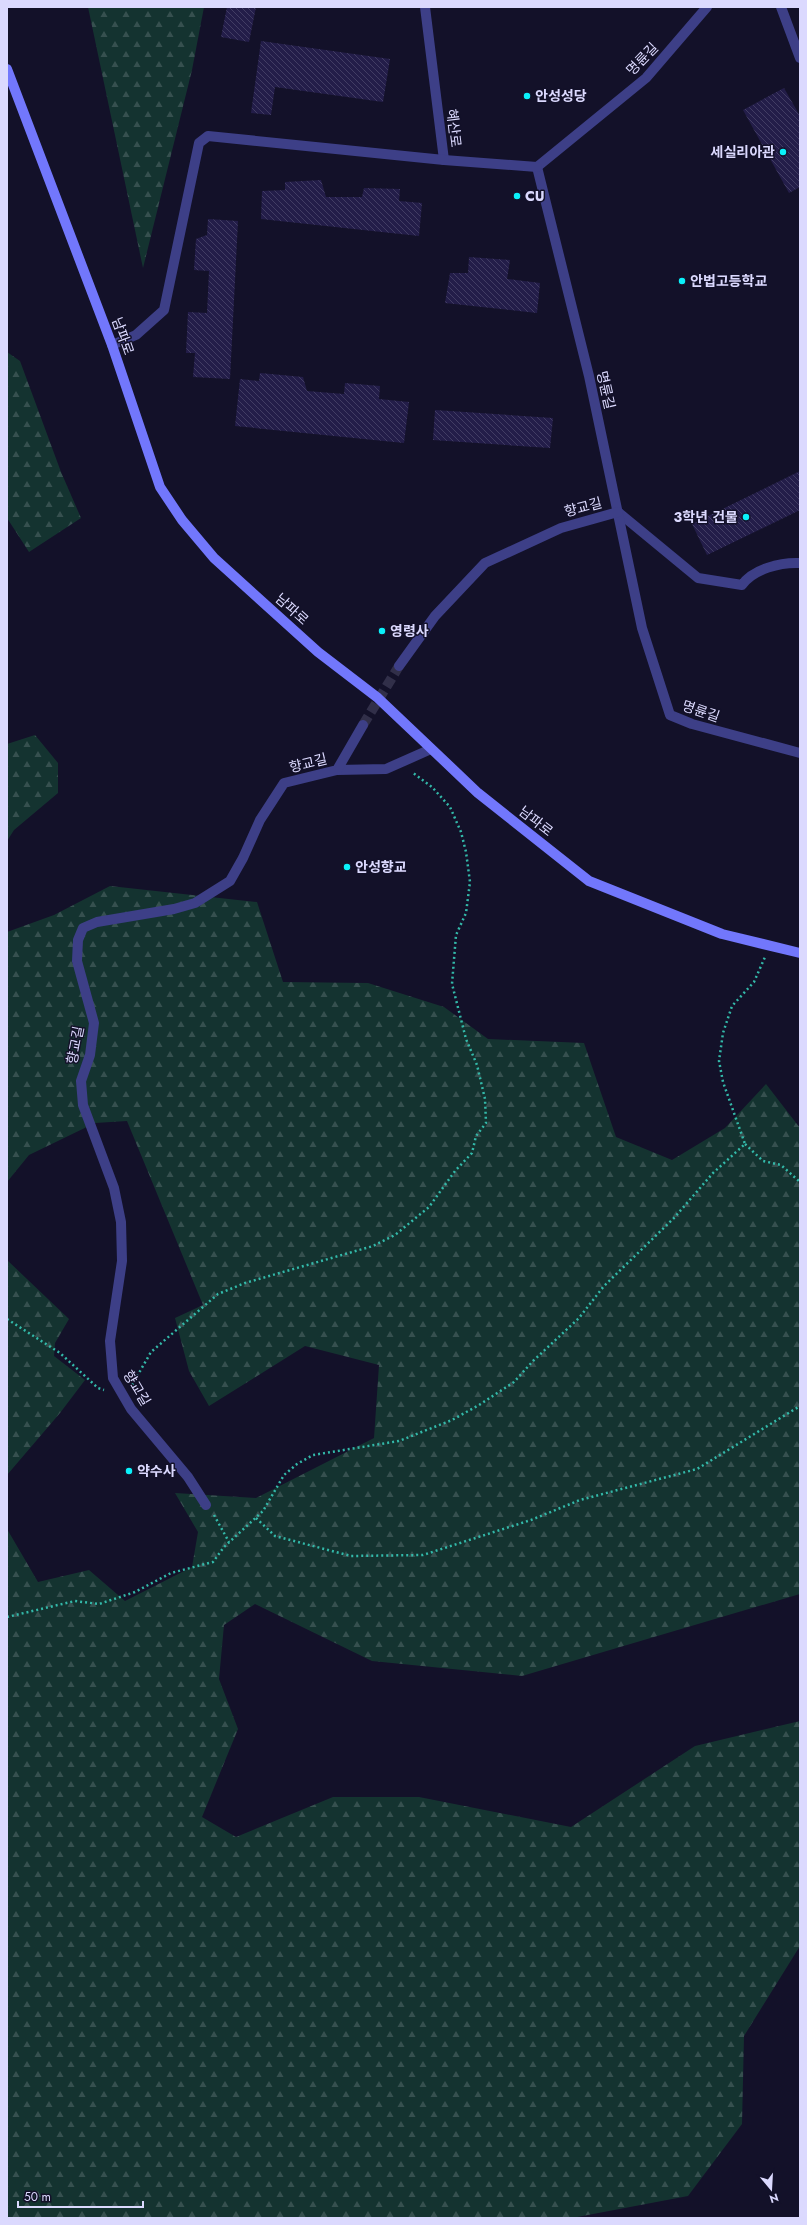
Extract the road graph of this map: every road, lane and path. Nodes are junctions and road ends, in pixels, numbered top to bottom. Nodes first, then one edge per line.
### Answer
1 (424, 7) edge
2 (707, 7) edge
3 (781, 7) edge
4 (800, 58) edge
5 (7, 69) edge
6 (444, 160) junction
7 (537, 167) junction
8 (112, 345) junction
9 (618, 512) junction
10 (800, 563) edge
11 (398, 666) tunnel mouth
12 (363, 725) tunnel mouth
13 (431, 749) junction
14 (800, 753) edge
15 (399, 763) junction
16 (337, 770) junction
17 (770, 946) junction
18 (800, 953) edge
19 (745, 1144) junction
20 (800, 1182) edge
21 (7, 1319) edge
22 (123, 1394) junction
23 (800, 1406) edge
24 (131, 1409) junction
25 (206, 1505) joint
26 (256, 1518) junction
27 (229, 1542) junction
28 (7, 1617) edge

1 - 6 street, 혜산로
2 - 7 street, 명륜길
3 - 4 street
5 - 8 street, 남파로
6 - 7 street, 혜산로
6 - 8 street
7 - 9 street, 명륜길
8 - 13 street, 남파로
9 - 10 street, 향교길
9 - 11 street, 향교길
9 - 14 street, 명륜길
12 - 16 street, 향교길
13 - 15 street
13 - 17 street, 남파로
15 - 16 street
15 - 24 path
16 - 22 street, 향교길
17 - 18 street, 남파로
17 - 19 path
19 - 20 path
19 - 26 path
21 - 22 path
22 - 24 street, 향교길
23 - 26 path
24 - 25 street, 향교길
25 - 27 path
26 - 27 path
27 - 28 path

